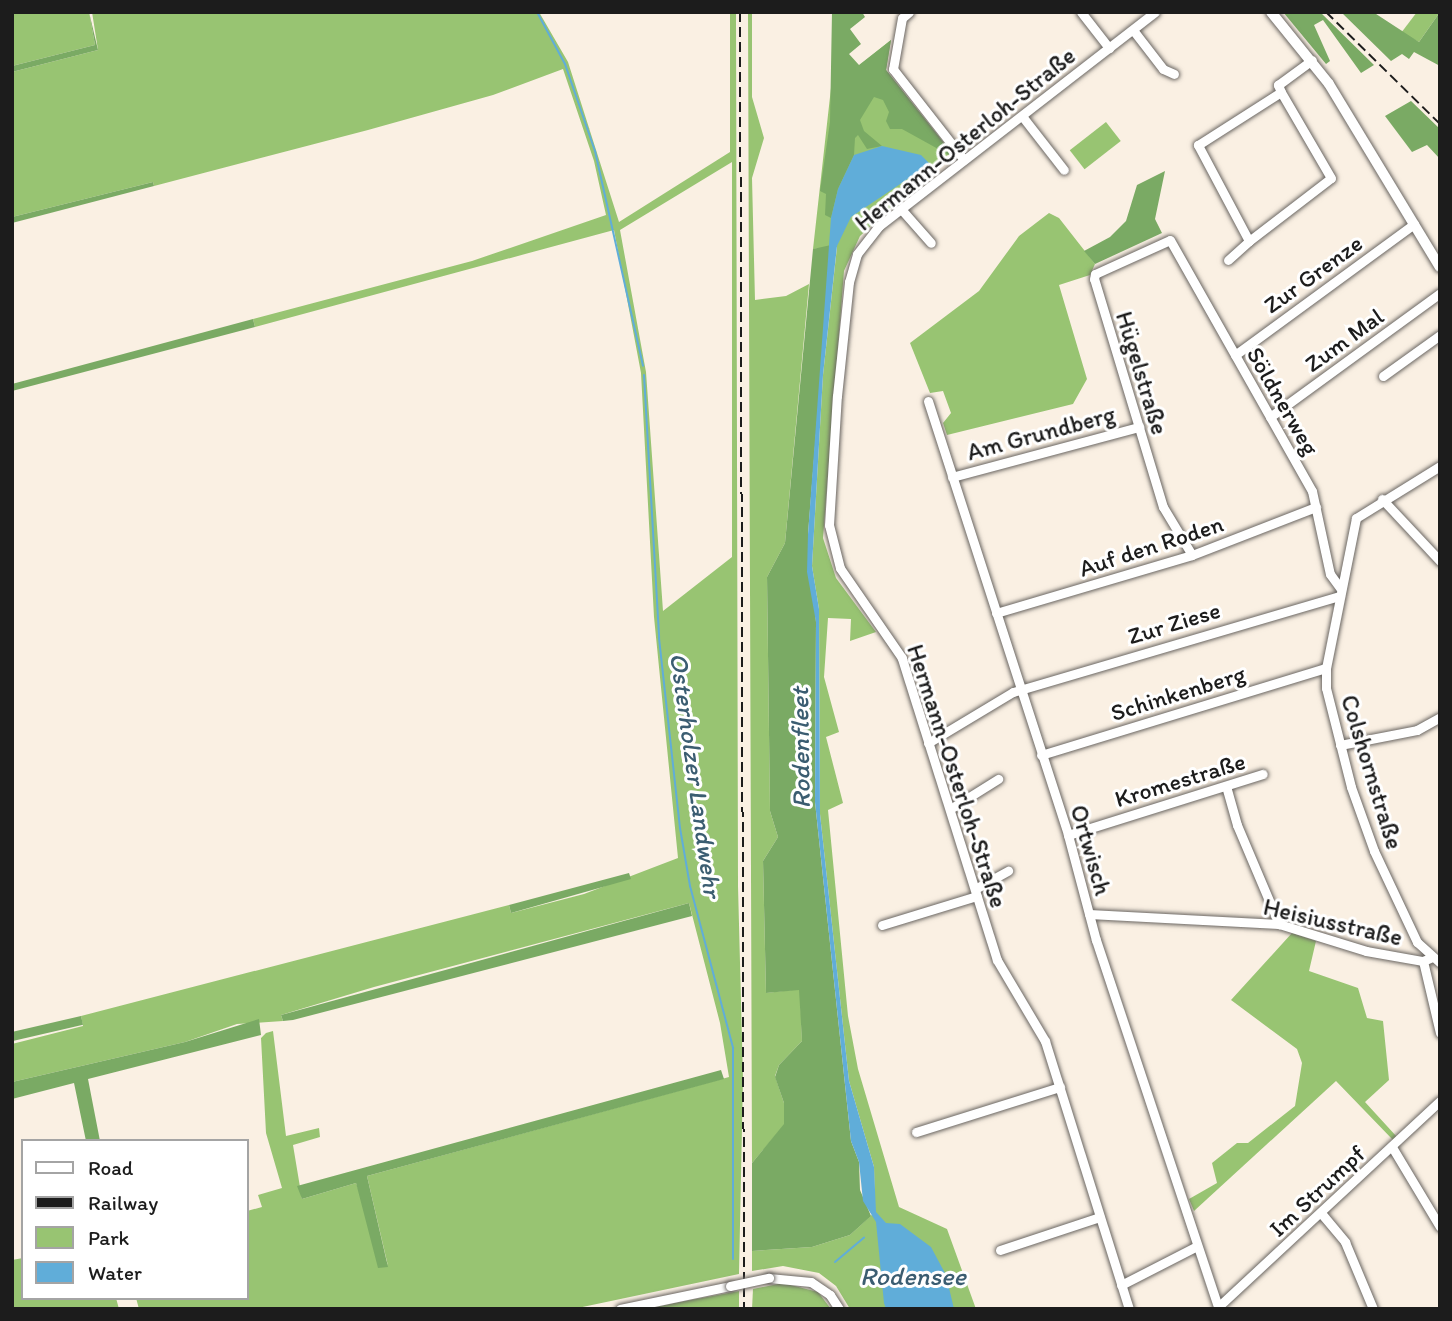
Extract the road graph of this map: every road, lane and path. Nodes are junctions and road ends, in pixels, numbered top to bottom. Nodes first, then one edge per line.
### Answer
1 (909, 12) edge
2 (1081, 12) edge
3 (1155, 12) edge
4 (1271, 12) edge
5 (1133, 30) junction
6 (1109, 48) junction
7 (1312, 60) junction
8 (1174, 74) dead end
9 (1280, 92) junction
10 (1022, 116) junction
11 (964, 160) junction
12 (1064, 170) dead end
13 (901, 209) junction
14 (1414, 224) junction
15 (1170, 240) joint
16 (1250, 241) junction
17 (931, 243) dead end
18 (1228, 260) dead end
19 (1440, 267) edge
20 (1440, 293) edge
21 (1440, 335) edge
22 (1235, 355) junction
23 (1383, 376) dead end
24 (928, 401) dead end
25 (1270, 417) junction
26 (1139, 427) junction
27 (1440, 466) edge
28 (952, 477) junction
29 (1382, 499) junction
30 (1315, 507) junction
31 (1192, 555) junction
32 (1440, 561) edge
33 (1340, 593) junction
34 (996, 613) junction
35 (1326, 668) junction
36 (1020, 690) junction
37 (1440, 718) edge
38 (928, 743) junction
39 (1340, 746) junction
40 (1041, 755) junction
41 (1264, 774) dead end
42 (998, 779) dead end
43 (1226, 786) junction
44 (950, 809) junction
45 (1068, 835) junction
46 (1008, 871) dead end
47 (976, 892) junction
48 (1090, 914) junction
49 (1279, 924) junction
50 (881, 925) dead end
51 (1427, 960) junction
52 (1440, 963) edge
53 (1440, 1033) edge
54 (1060, 1087) junction
55 (1440, 1101) edge
56 (916, 1132) dead end
57 (1392, 1147) junction
58 (1321, 1213) junction
59 (1100, 1217) junction
60 (1440, 1227) edge
61 (1198, 1246) junction
62 (1000, 1250) dead end
63 (1121, 1285) junction
64 (1218, 1308) edge
65 (620, 1309) edge
66 (839, 1309) edge
67 (1129, 1309) edge
68 (1373, 1309) edge

1 - 11 street
2 - 6 street
3 - 5 street, Hermann-Osterloh-Straße
4 - 7 main road
5 - 6 street, Hermann-Osterloh-Straße
5 - 8 street
6 - 10 street, Hermann-Osterloh-Straße
7 - 9 street
7 - 14 main road
9 - 16 street
9 - 16 street
10 - 11 street, Hermann-Osterloh-Straße
10 - 12 street
11 - 13 street, Hermann-Osterloh-Straße
13 - 17 street
13 - 38 street, Hermann-Osterloh-Straße
14 - 19 main road
14 - 22 street, Zur Grenze
15 - 22 street, Söldnerweg
15 - 26 street, Hügelstraße
16 - 18 street
20 - 25 street, Zum Mal
21 - 23 street
22 - 25 street, Söldnerweg
24 - 28 street, Ortwisch
25 - 30 street, Söldnerweg
26 - 28 street, Am Grundberg
26 - 31 street, Hügelstraße
27 - 29 street, Colshornstraße
28 - 34 street, Ortwisch
29 - 32 street
29 - 33 street, Colshornstraße
30 - 31 street, Auf den Roden
30 - 33 street, Söldnerweg
31 - 34 street, Auf den Roden
33 - 35 street, Colshornstraße
33 - 36 street, Zur Ziese
34 - 36 street, Ortwisch
35 - 39 street, Colshornstraße
35 - 40 street, Schinkenberg
36 - 38 street, Zur Ziese
36 - 40 street, Ortwisch
37 - 39 street
38 - 44 street, Hermann-Osterloh-Straße
39 - 51 street, Colshornstraße
40 - 45 street, Ortwisch
41 - 43 street, Kromestraße
42 - 44 street
43 - 45 street, Kromestraße
43 - 49 street
44 - 47 street, Hermann-Osterloh-Straße
45 - 48 street, Ortwisch
46 - 47 street
47 - 50 street
47 - 54 street, Hermann-Osterloh-Straße
48 - 49 street, Heisiusstraße
48 - 61 street, Ortwisch
49 - 51 street, Heisiusstraße
51 - 52 street, Heisiusstraße
51 - 53 street, Colshornstraße
54 - 56 street
54 - 59 street, Hermann-Osterloh-Straße
55 - 57 street, Im Strumpf
57 - 58 street, Im Strumpf
57 - 60 street
58 - 64 street, Im Strumpf
58 - 68 street
59 - 62 street
59 - 63 street, Hermann-Osterloh-Straße
61 - 63 street
61 - 64 street, Ortwisch
63 - 67 street, Hermann-Osterloh-Straße
65 - 66 street, bridge

